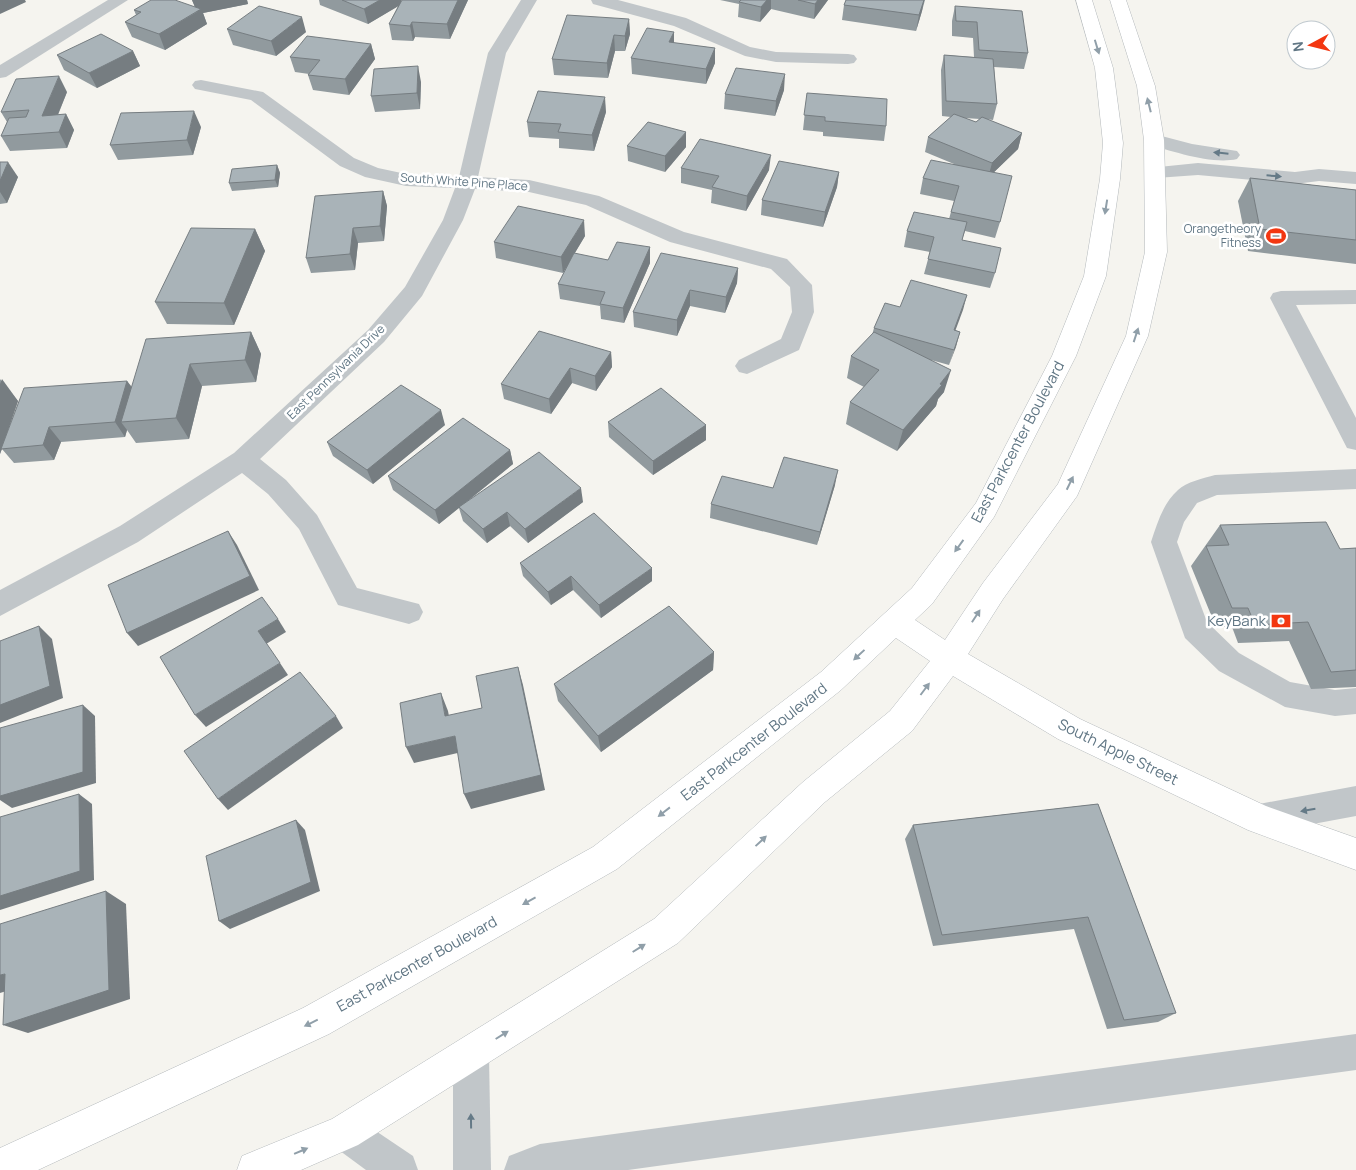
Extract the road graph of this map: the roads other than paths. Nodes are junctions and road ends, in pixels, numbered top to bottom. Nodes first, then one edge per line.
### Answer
1 (120, 0) edge
2 (529, 0) edge
3 (598, 0) edge
4 (1084, 0) edge
5 (1118, 0) edge
6 (848, 59) dead end
7 (0, 73) edge
8 (201, 85) dead end
9 (1154, 140) junction
10 (1156, 172) junction
11 (1319, 175) junction
12 (1356, 178) edge
13 (467, 183) junction
14 (1355, 299) edge
15 (747, 366) dead end
16 (1356, 441) edge
17 (242, 460) junction
18 (1356, 479) edge
19 (2, 596) edge
20 (409, 612) dead end
21 (895, 622) junction
22 (950, 656) junction
23 (1356, 701) edge
24 (1356, 801) edge
25 (1259, 819) junction
26 (1356, 854) edge
27 (1356, 1052) edge
28 (471, 1055) junction
29 (345, 1132) junction
30 (0, 1168) edge
31 (256, 1170) edge
32 (399, 1170) edge
33 (472, 1170) edge
34 (523, 1170) edge

1 - 7 street
2 - 13 street, East Pennsylvania Drive
3 - 6 street
4 -> 21 main road, East Parkcenter Boulevard
9 -> 5 main road
8 - 13 street, South White Pine Place
9 - 10 main road
11 -> 9 street
10 -> 11 street
22 -> 10 main road
11 - 12 street
13 - 15 street, South White Pine Place
13 - 17 street, East Pennsylvania Drive
14 - 16 street
17 - 19 street, East Pennsylvania Drive
17 - 20 street
18 - 23 street
21 - 22 main road, South Apple Street
21 -> 30 main road, East Parkcenter Boulevard
22 - 25 main road, South Apple Street
28 -> 22 main road
24 -> 25 street
25 - 26 main road, South Apple Street
27 - 34 street
28 - 29 main road
33 -> 28 street
31 -> 29 main road
29 - 32 street

